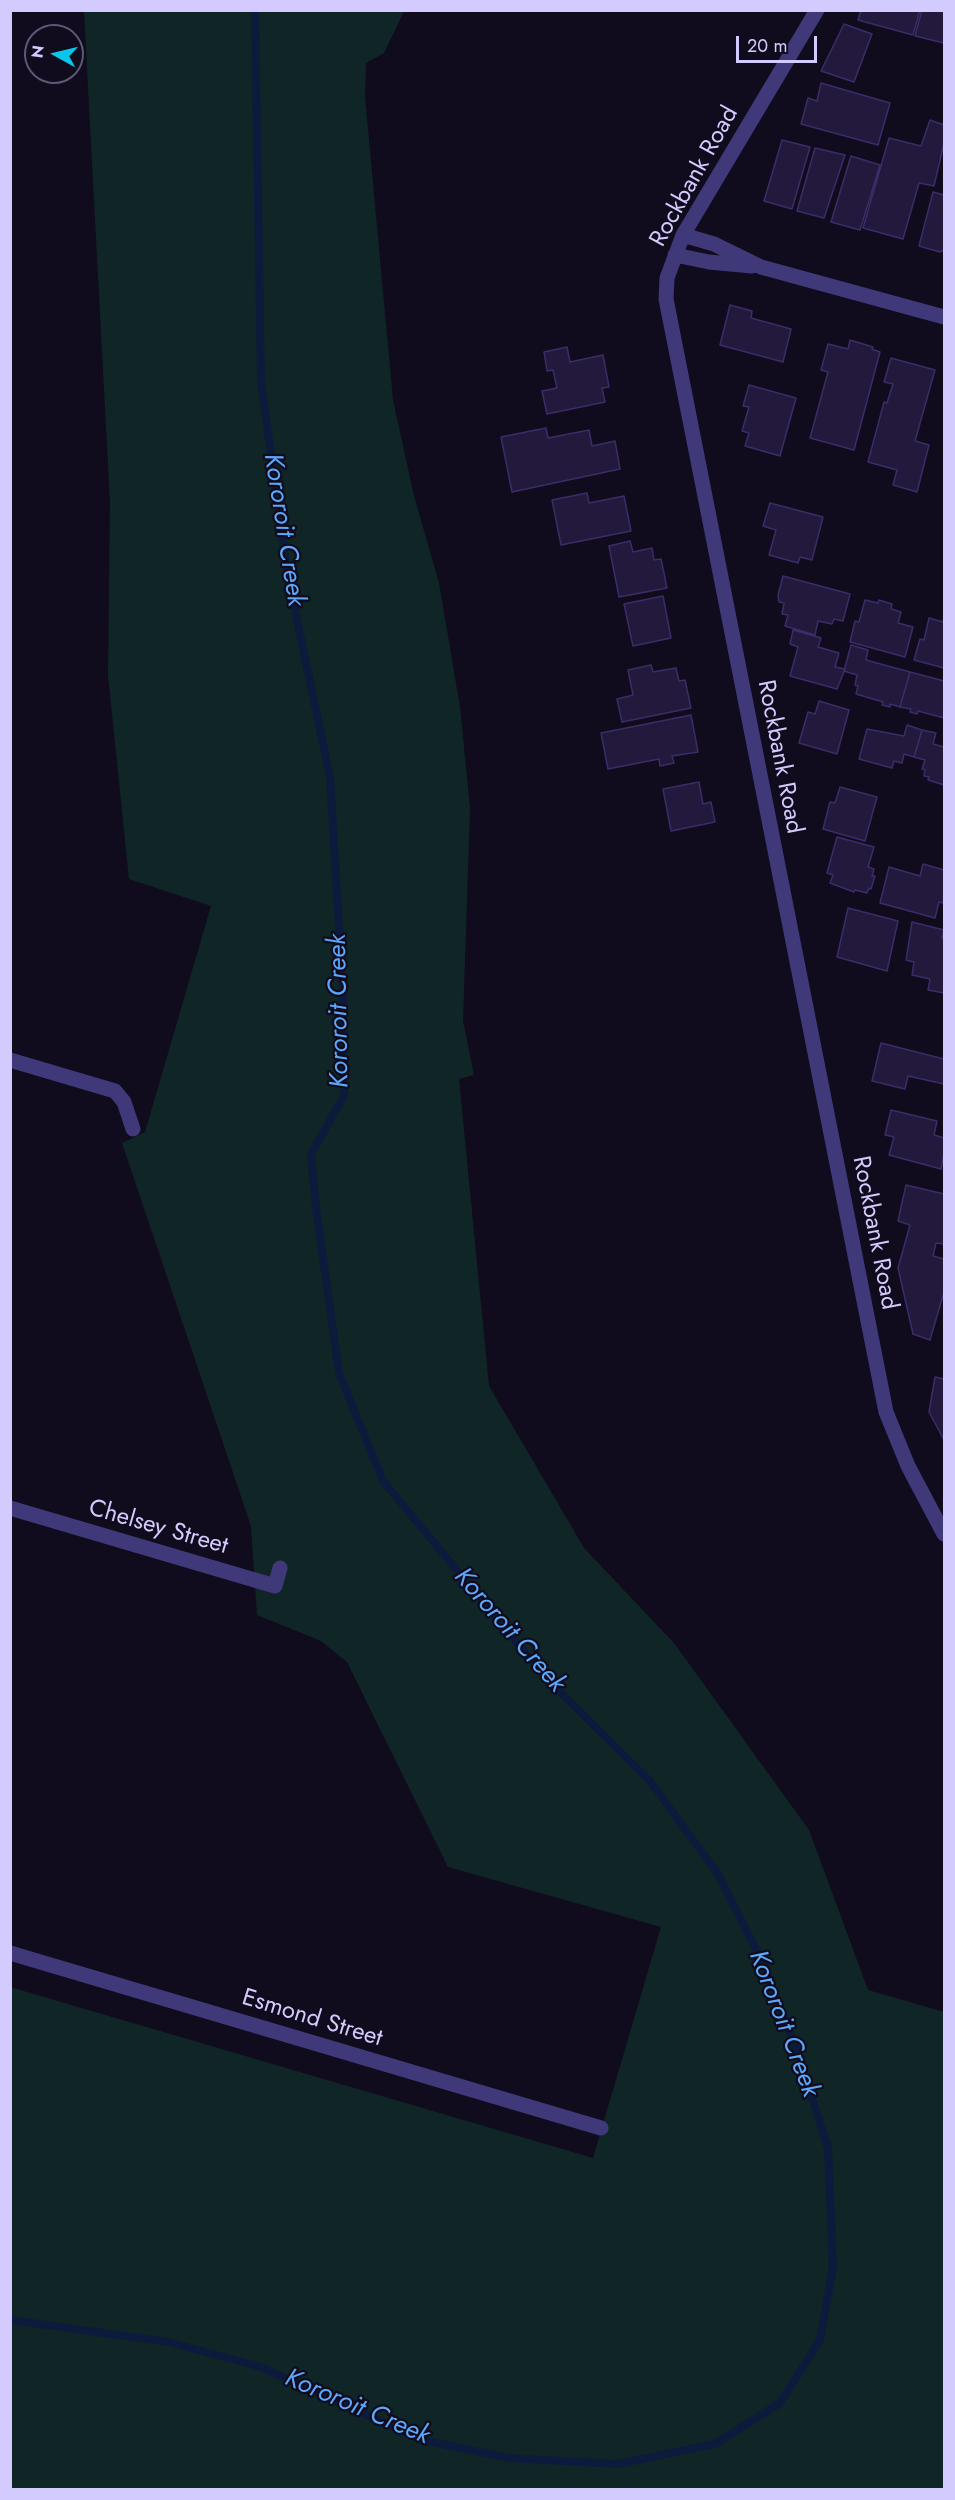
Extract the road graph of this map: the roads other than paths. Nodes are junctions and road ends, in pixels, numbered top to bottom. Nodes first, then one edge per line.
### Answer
1 (817, 10) edge
2 (683, 235) junction
3 (675, 255) junction
4 (761, 267) junction
5 (945, 317) edge
6 (10, 1060) edge
7 (134, 1129) dead end
8 (10, 1508) edge
9 (945, 1534) edge
10 (280, 1568) dead end
11 (10, 1953) edge
12 (601, 2128) dead end

1 - 2 street, Rockbank Road
2 - 3 street, Rockbank Road
2 - 4 street
3 - 4 street
3 - 9 street, Rockbank Road
4 - 5 street
6 - 7 street
8 - 10 street, Chelsey Street
11 - 12 street, Esmond Street

